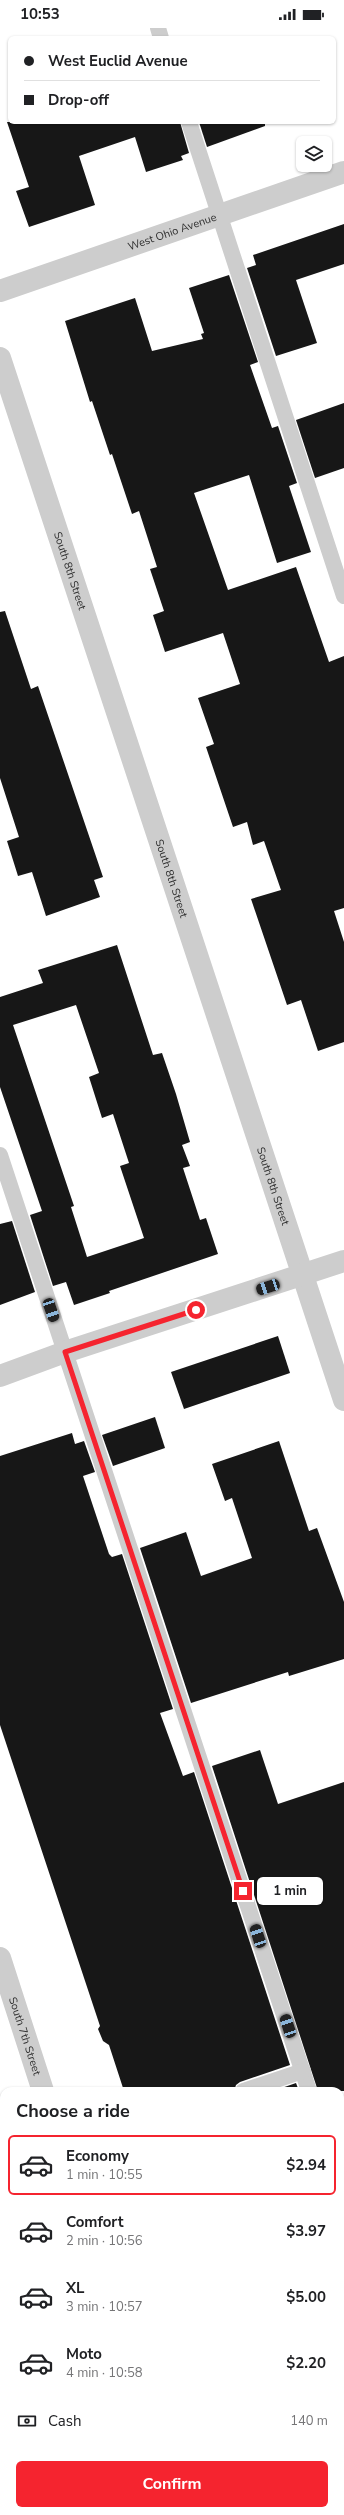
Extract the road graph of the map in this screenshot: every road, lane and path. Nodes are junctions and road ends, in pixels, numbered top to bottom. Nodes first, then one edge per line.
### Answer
1 (190, 124) edge
2 (344, 172) edge
3 (220, 215) junction
4 (0, 291) edge
5 (0, 358) edge
6 (344, 596) edge
7 (0, 1155) edge
8 (344, 1261) edge
9 (303, 1276) junction
10 (65, 1352) junction
11 (0, 1376) edge
12 (344, 1400) edge
13 (0, 1958) edge
14 (302, 2071) junction
15 (42, 2087) edge
16 (255, 2087) edge
17 (308, 2087) edge

1 - 3 lane
2 - 3 street, West Ohio Avenue
3 - 4 street, West Ohio Avenue
3 - 6 lane
5 - 9 street, South 8th Street
7 - 10 lane
8 - 9 street
9 - 10 street
9 - 12 street, South 8th Street
10 - 11 street
10 - 14 lane
13 - 15 street, South 7th Street
14 - 16 lane
14 - 17 lane

